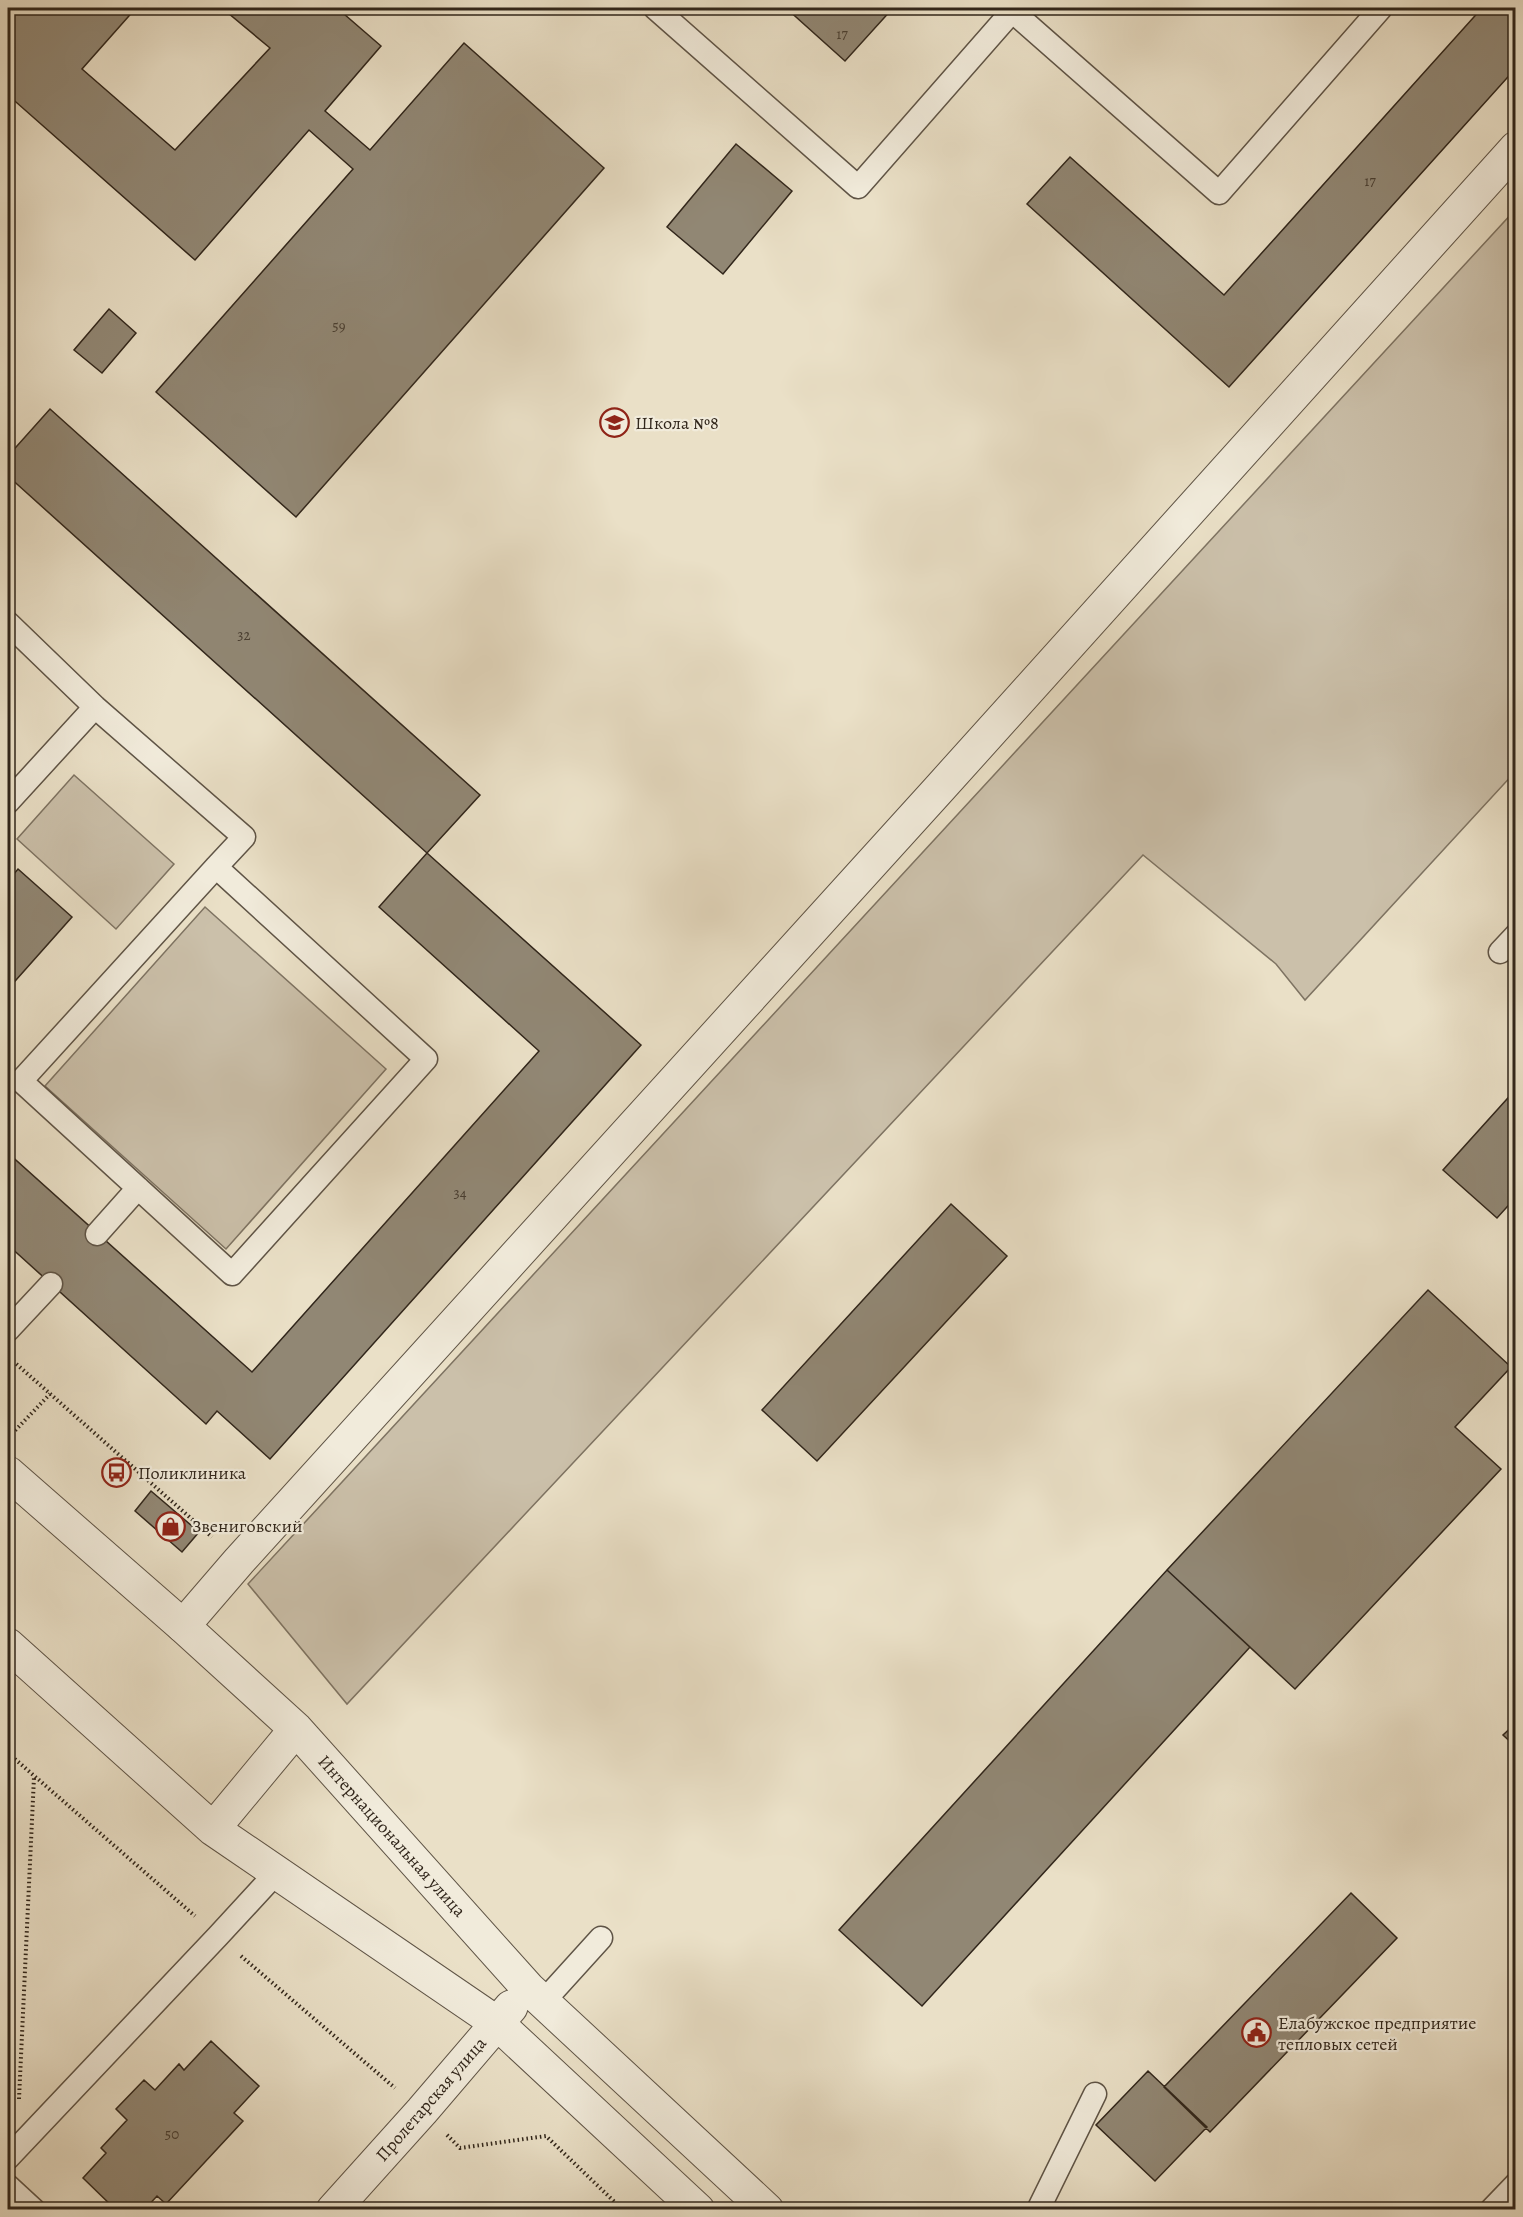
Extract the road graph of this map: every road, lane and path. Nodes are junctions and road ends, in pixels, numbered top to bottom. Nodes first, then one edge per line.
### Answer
1 (655, 8) edge
2 (1381, 8) edge
3 (1014, 9) edge
4 (1515, 148) edge
5 (8, 623) edge
6 (95, 707) junction
7 (8, 802) edge
8 (216, 867) junction
9 (1515, 935) edge
10 (1500, 952) dead end
11 (138, 1188) junction
12 (97, 1234) dead end
13 (51, 1284) dead end
14 (8, 1330) edge
15 (8, 1356) edge
16 (50, 1394) junction
17 (8, 1439) edge
18 (8, 1473) edge
19 (239, 1561) junction
20 (183, 1626) junction
21 (8, 1645) edge
22 (296, 1729) junction
23 (34, 1776) dead end
24 (213, 1829) junction
25 (277, 1872) junction
26 (601, 1938) dead end
27 (536, 1995) junction
28 (497, 2023) junction
29 (1095, 2094) dead end
30 (422, 2111) junction
31 (12, 2153) edge
32 (1515, 2184) edge
33 (8, 2186) edge
34 (34, 2210) edge
35 (333, 2210) edge
36 (623, 2210) edge
37 (698, 2210) edge
38 (767, 2210) edge
39 (1038, 2210) edge
40 (1491, 2210) edge

1 - 3 lane
2 - 3 lane
4 - 19 street
5 - 6 lane
6 - 7 lane
6 - 8 lane
8 - 11 lane
8 - 11 lane
9 - 10 lane
11 - 12 lane
13 - 14 lane
15 - 16 path
16 - 17 path
16 - 19 path
18 - 20 street, Интернациональная улица
19 - 20 street
20 - 22 street, Интернациональная улица
21 - 24 street
22 - 24 street
22 - 27 street, Интернациональная улица
23 - 31 path
24 - 25 street
25 - 28 street
25 - 31 lane
26 - 27 lane
27 - 28 street, Пролетарская улица
27 - 38 street, Интернациональная улица
28 - 30 street, Пролетарская улица
28 - 37 street
29 - 39 lane
30 - 35 street, Пролетарская улица
30 - 36 path
32 - 40 lane
33 - 34 lane

